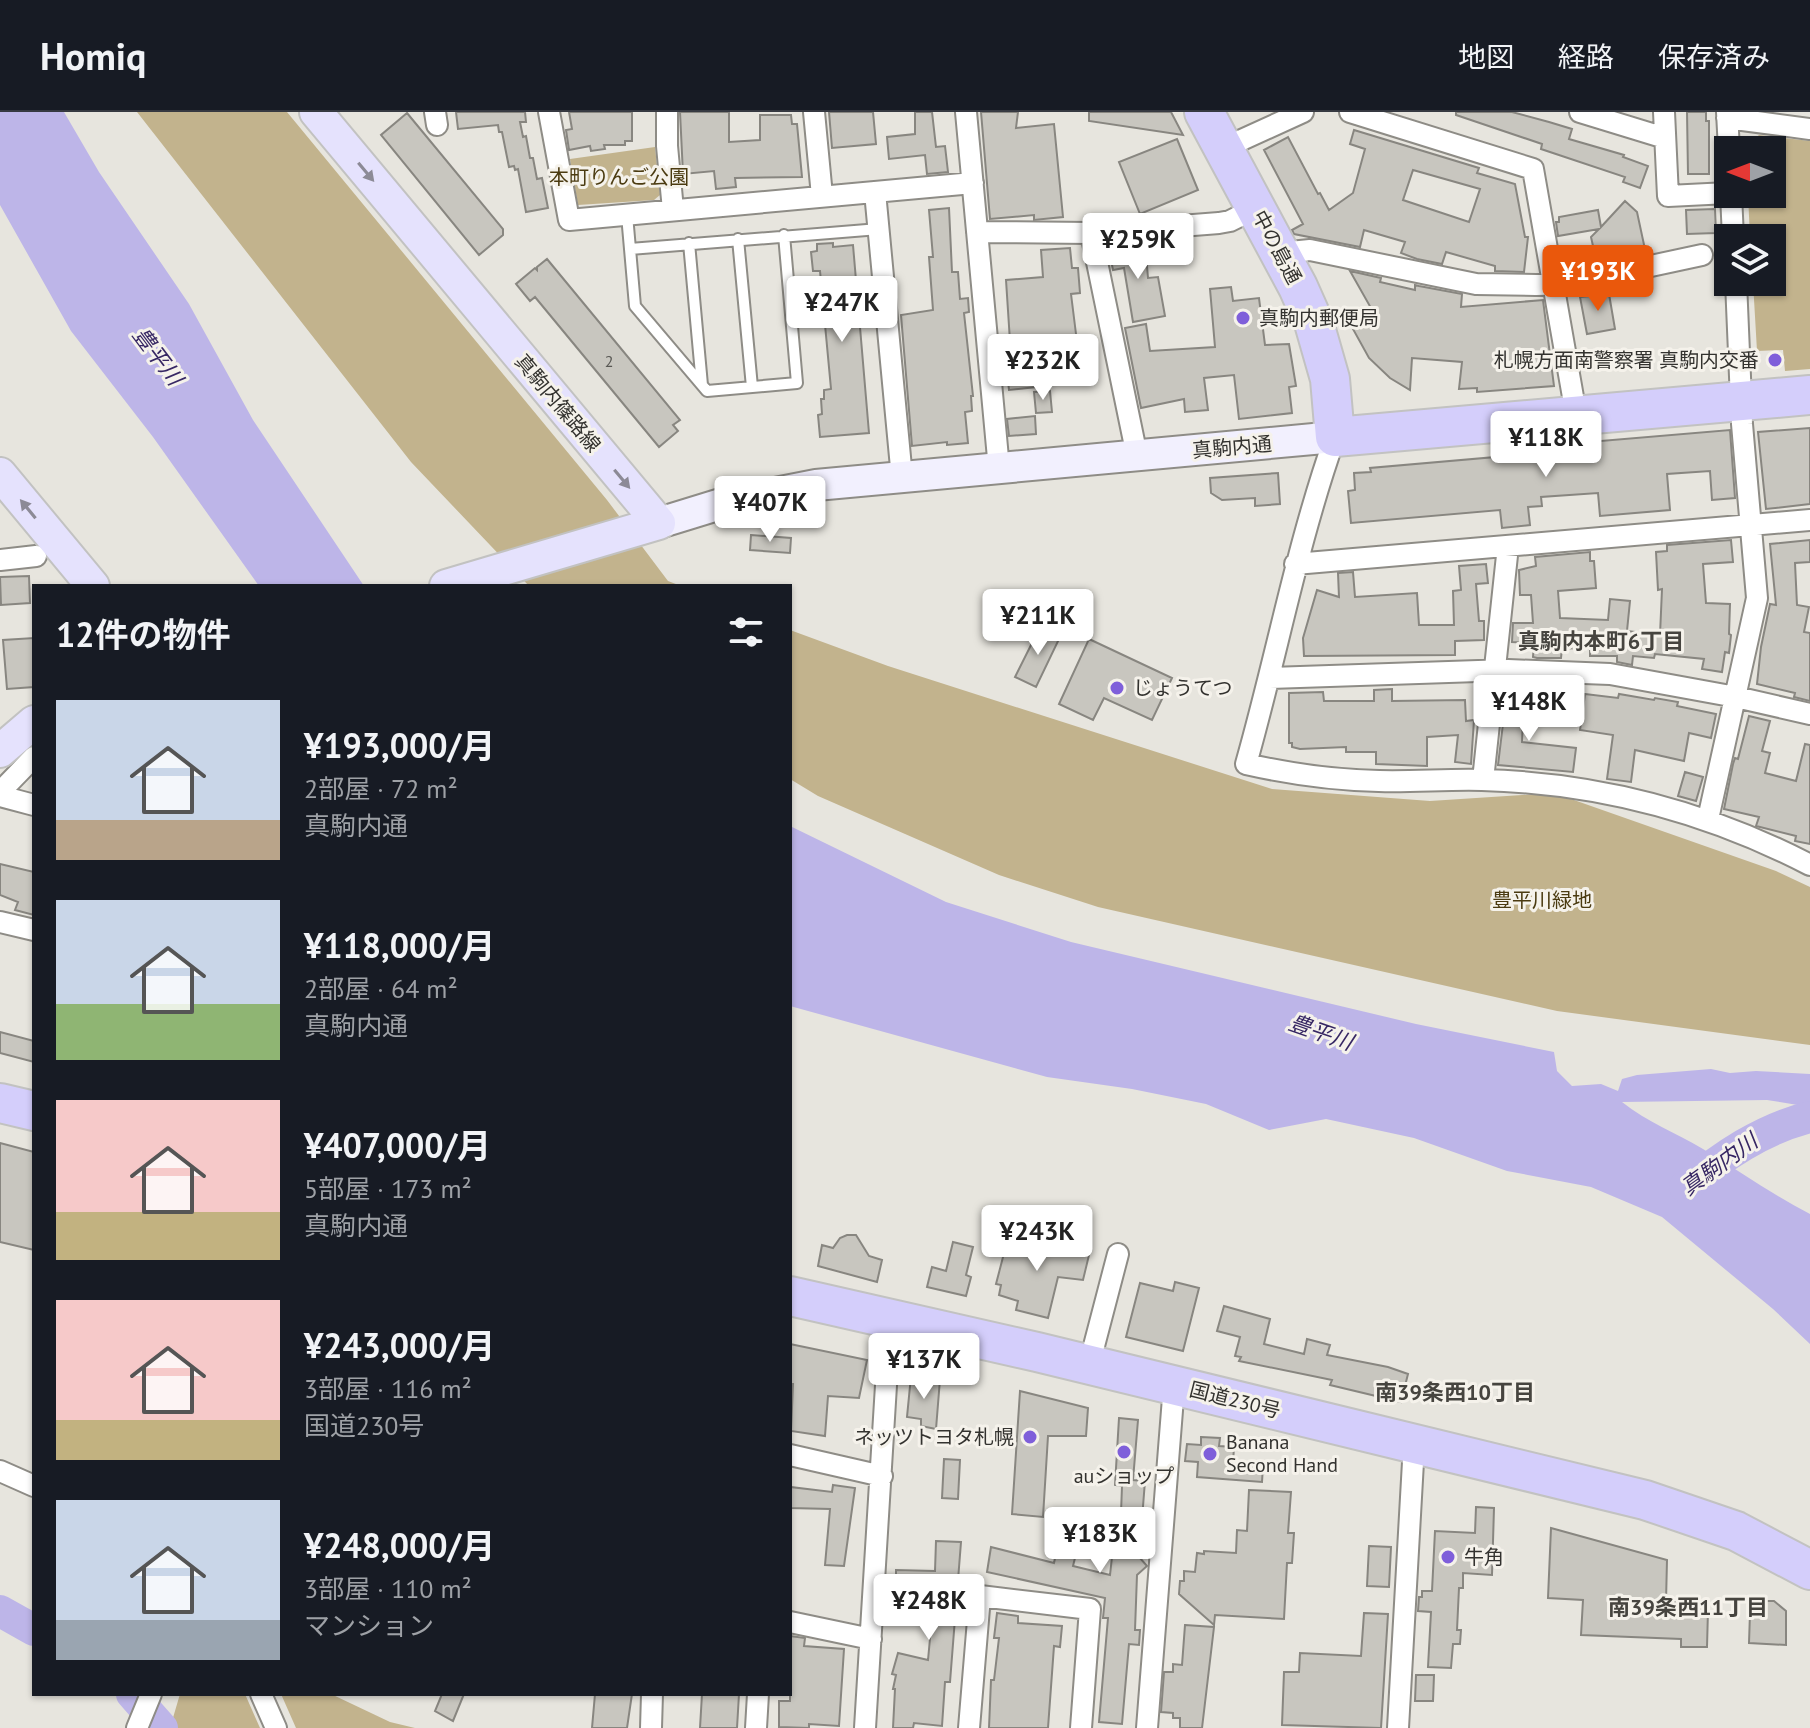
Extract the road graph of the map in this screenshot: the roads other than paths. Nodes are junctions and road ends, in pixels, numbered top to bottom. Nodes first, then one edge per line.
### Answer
1 (316, 112) edge
2 (549, 112) edge
3 (667, 112) edge
4 (814, 112) edge
5 (966, 112) edge
6 (1204, 112) edge
7 (1303, 112) edge
8 (1350, 112) edge
9 (1580, 112) edge
10 (1664, 112) edge
11 (1727, 115) edge
12 (1810, 129) edge
13 (1728, 136) edge
14 (1665, 138) junction
15 (1224, 148) junction
16 (973, 183) junction
17 (875, 192) junction
18 (1714, 195) edge
19 (822, 196) junction
20 (1256, 208) junction
21 (673, 210) junction
22 (627, 215) junction
23 (879, 229) junction
24 (977, 232) junction
25 (1091, 233) junction
26 (784, 235) junction
27 (738, 239) junction
28 (689, 243) junction
29 (630, 249) junction
30 (1280, 253) junction
31 (1702, 255) dead end
32 (1551, 285) junction
33 (1737, 296) edge
34 (702, 385) junction
35 (752, 387) junction
36 (1810, 395) edge
37 (1742, 401) junction
38 (1576, 414) junction
39 (1335, 437) junction
40 (1137, 456) junction
41 (999, 469) junction
42 (0, 474) edge
43 (902, 478) junction
44 (1810, 520) edge
45 (1750, 525) junction
46 (645, 527) junction
47 (1508, 546) junction
48 (45, 549) junction
49 (0, 560) edge
50 (1295, 564) junction
51 (74, 584) edge
52 (90, 584) edge
53 (453, 584) edge
54 (1493, 672) junction
55 (1270, 678) junction
56 (1736, 697) junction
57 (1810, 714) edge
58 (32, 723) edge
59 (0, 751) edge
60 (32, 759) edge
61 (1483, 780) junction
62 (0, 794) edge
63 (32, 804) edge
64 (1708, 819) junction
65 (1810, 865) edge
66 (0, 922) edge
67 (32, 930) edge
68 (0, 1103) edge
69 (32, 1111) edge
70 (1118, 1254) dead end
71 (792, 1296) edge
72 (890, 1320) junction
73 (1089, 1365) junction
74 (1174, 1385) junction
75 (1414, 1444) junction
76 (792, 1455) edge
77 (0, 1471) edge
78 (882, 1476) junction
79 (32, 1485) edge
80 (1810, 1570) edge
81 (792, 1622) edge
82 (871, 1639) junction
83 (150, 1696) edge
84 (262, 1696) edge
85 (652, 1696) edge
86 (758, 1696) edge
87 (137, 1728) edge
88 (276, 1728) edge
89 (651, 1728) edge
90 (756, 1728) edge
91 (865, 1728) edge
92 (969, 1728) edge
93 (1081, 1728) edge
94 (1147, 1728) edge
95 (1398, 1728) edge

1 -> 46 main road, 真駒内篠路線
2 - 22 street
3 - 21 street
4 - 19 street
5 - 16 street
6 - 15 highway, 中の島通
7 - 15 street
8 - 32 street
9 - 14 street
10 - 14 street
11 - 12 street
11 - 13 street
14 - 18 street
15 - 20 highway, 中の島通
16 - 17 street
16 - 24 street
17 - 19 street
17 - 23 street
19 - 21 street
20 - 25 street
20 - 30 highway, 中の島通
21 - 22 street
22 - 29 lane
23 - 26 lane
23 - 43 street
24 - 25 street
24 - 41 street
25 - 40 street
26 - 27 lane
26 - 35 lane
27 - 28 lane
27 - 35 lane
28 - 29 lane
28 - 34 lane
29 - 34 lane
30 - 32 street
30 - 39 highway, 中の島通
31 - 32 street
32 - 38 street
33 - 37 street
34 - 35 lane
36 - 37 highway, 真駒内通
37 - 38 highway, 真駒内通
37 - 45 street
38 - 39 highway, 真駒内通
39 - 40 street, 真駒内通
39 - 50 street
40 - 41 street, 真駒内通
41 - 43 street, 真駒内通
48 -> 42 main road
43 - 46 street, 真駒内通
44 - 45 street
45 - 47 street
45 - 56 street
46 - 53 main road
47 - 50 street
47 - 54 street
48 - 49 street
48 - 51 main road
48 - 52 main road
50 - 55 street
54 - 55 street
54 - 56 street
54 - 61 street
55 - 61 street
56 - 57 street
56 - 64 street
58 - 59 main road
60 - 62 street
61 - 64 street
62 - 63 street
64 - 65 street
66 - 67 street
68 - 69 highway
70 - 73 street
71 - 72 highway, 国道230号
72 - 73 highway, 国道230号
72 - 78 street
73 - 74 highway, 国道230号
74 - 75 highway, 国道230号
74 - 94 street
75 - 80 highway, 国道230号
75 - 95 street
76 - 78 street
77 - 79 street
78 - 82 street
81 - 82 street
82 - 91 street
83 - 87 street
84 - 88 street
85 - 89 street
86 - 90 street
92 - 93 street

